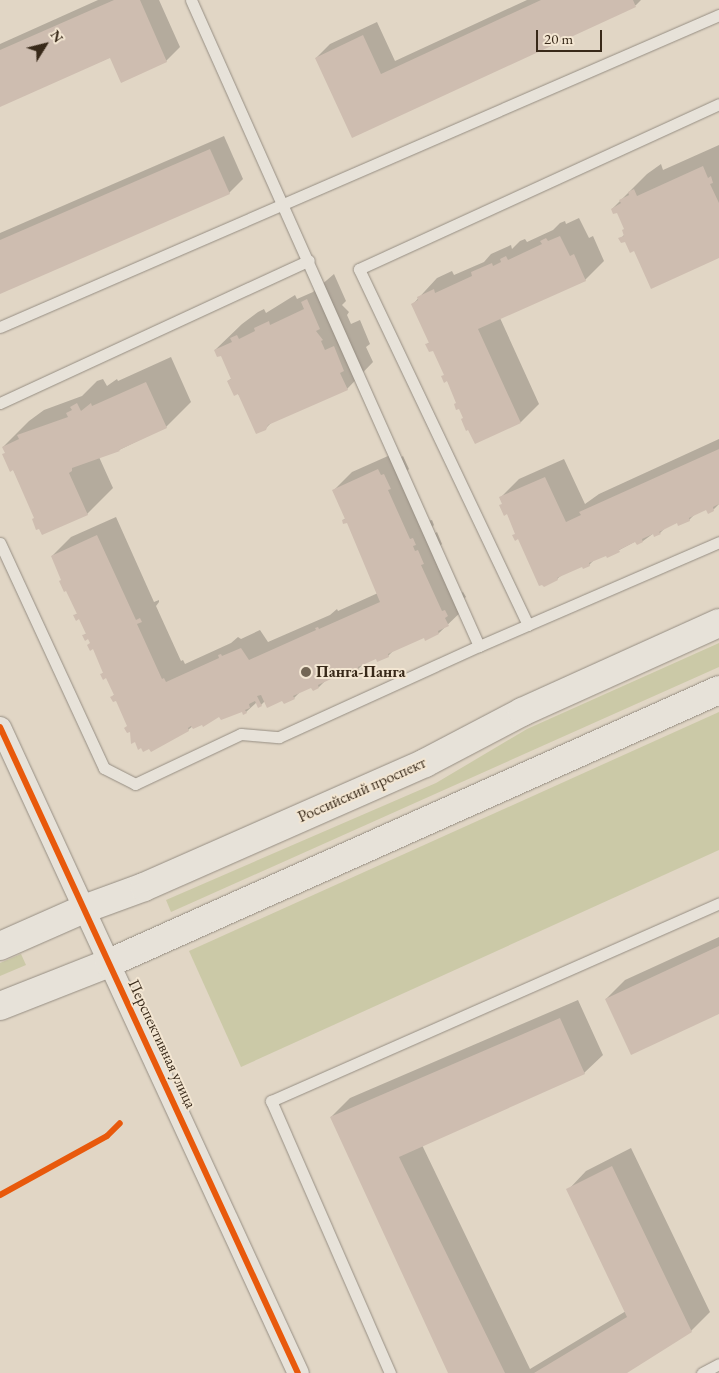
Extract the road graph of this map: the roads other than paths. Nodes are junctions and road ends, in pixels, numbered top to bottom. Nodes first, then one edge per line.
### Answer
1 (191, 0) edge
2 (719, 15) edge
3 (719, 104) edge
4 (283, 204) junction
5 (309, 260) junction
6 (0, 327) edge
7 (0, 402) edge
8 (719, 542) edge
9 (0, 543) edge
10 (719, 623) edge
11 (528, 625) junction
12 (479, 646) junction
13 (719, 690) edge
14 (0, 727) edge
15 (719, 903) edge
16 (84, 909) junction
17 (0, 946) edge
18 (109, 963) junction
19 (0, 1006) edge
20 (719, 1364) edge
21 (298, 1373) edge
22 (390, 1373) edge
23 (702, 1373) edge

1 - 4 lane
2 - 4 lane
3 - 11 lane
4 - 5 lane
4 - 6 lane
5 - 7 lane
5 - 12 lane
8 - 11 lane
9 - 12 lane
10 - 16 main road, Российский проспект
11 - 12 lane
13 - 18 main road
14 - 16 street, Перспективная улица
15 - 22 lane
16 - 17 main road, Российский проспект
16 - 18 street, Перспективная улица
18 - 19 main road
18 - 21 street, Перспективная улица
20 - 23 lane

